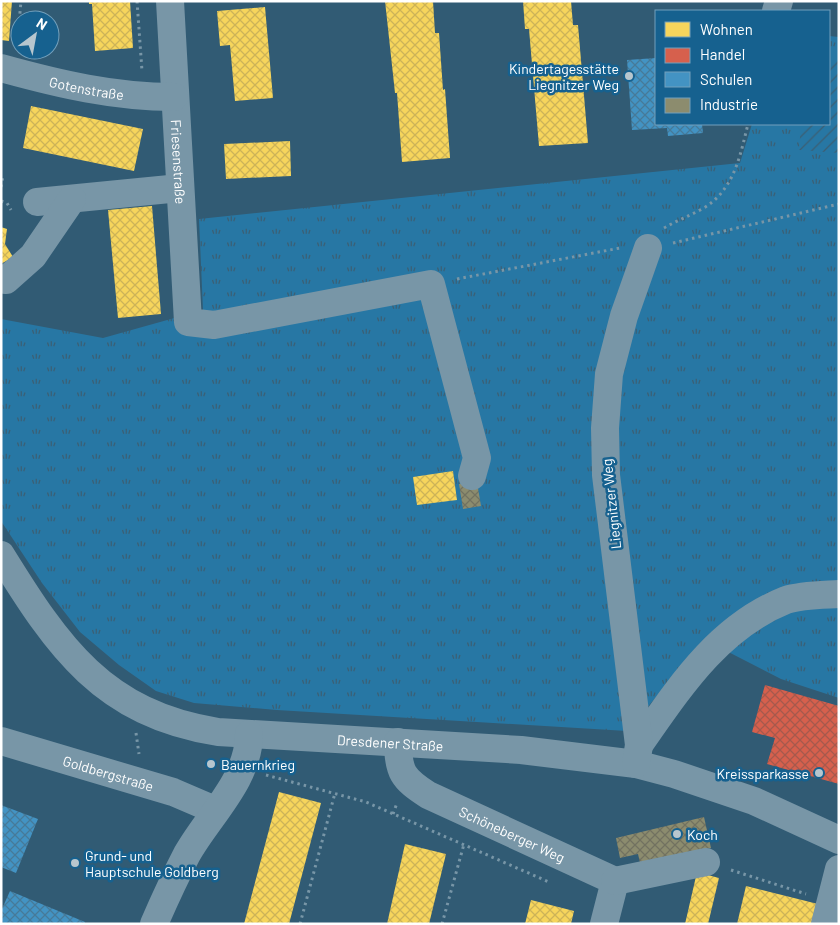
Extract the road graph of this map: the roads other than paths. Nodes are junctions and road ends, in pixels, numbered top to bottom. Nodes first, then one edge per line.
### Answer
1 (170, 1) edge
2 (1, 68) edge
3 (174, 97) junction
4 (180, 188) junction
5 (72, 199) junction
6 (26, 209) road end
7 (655, 239) road end
8 (6, 280) dead end
9 (472, 476) dead end
10 (1, 554) edge
11 (839, 594) edge
12 (249, 734) junction
13 (1, 741) edge
14 (398, 742) junction
15 (638, 755) junction
16 (216, 810) junction
17 (839, 840) edge
18 (706, 862) road end
19 (838, 871) edge
20 (615, 881) junction
21 (828, 912) edge
22 (154, 924) edge
23 (604, 924) edge

1 - 3 street, Friesenstraße
2 - 3 street, Gotenstraße
3 - 4 street, Friesenstraße
4 - 5 street
4 - 9 street, Friesenstraße
5 - 6 street
5 - 8 street
7 - 15 street, Liegnitzer Weg
10 - 12 street, Dresdener Straße
11 - 15 street
12 - 14 street, Dresdener Straße
12 - 16 street
13 - 16 street, Goldbergstraße
14 - 15 street, Dresdener Straße
14 - 20 street, Schöneberger Weg
15 - 17 street, Dresdener Straße
16 - 22 street
18 - 20 street
19 - 21 street
20 - 23 street

